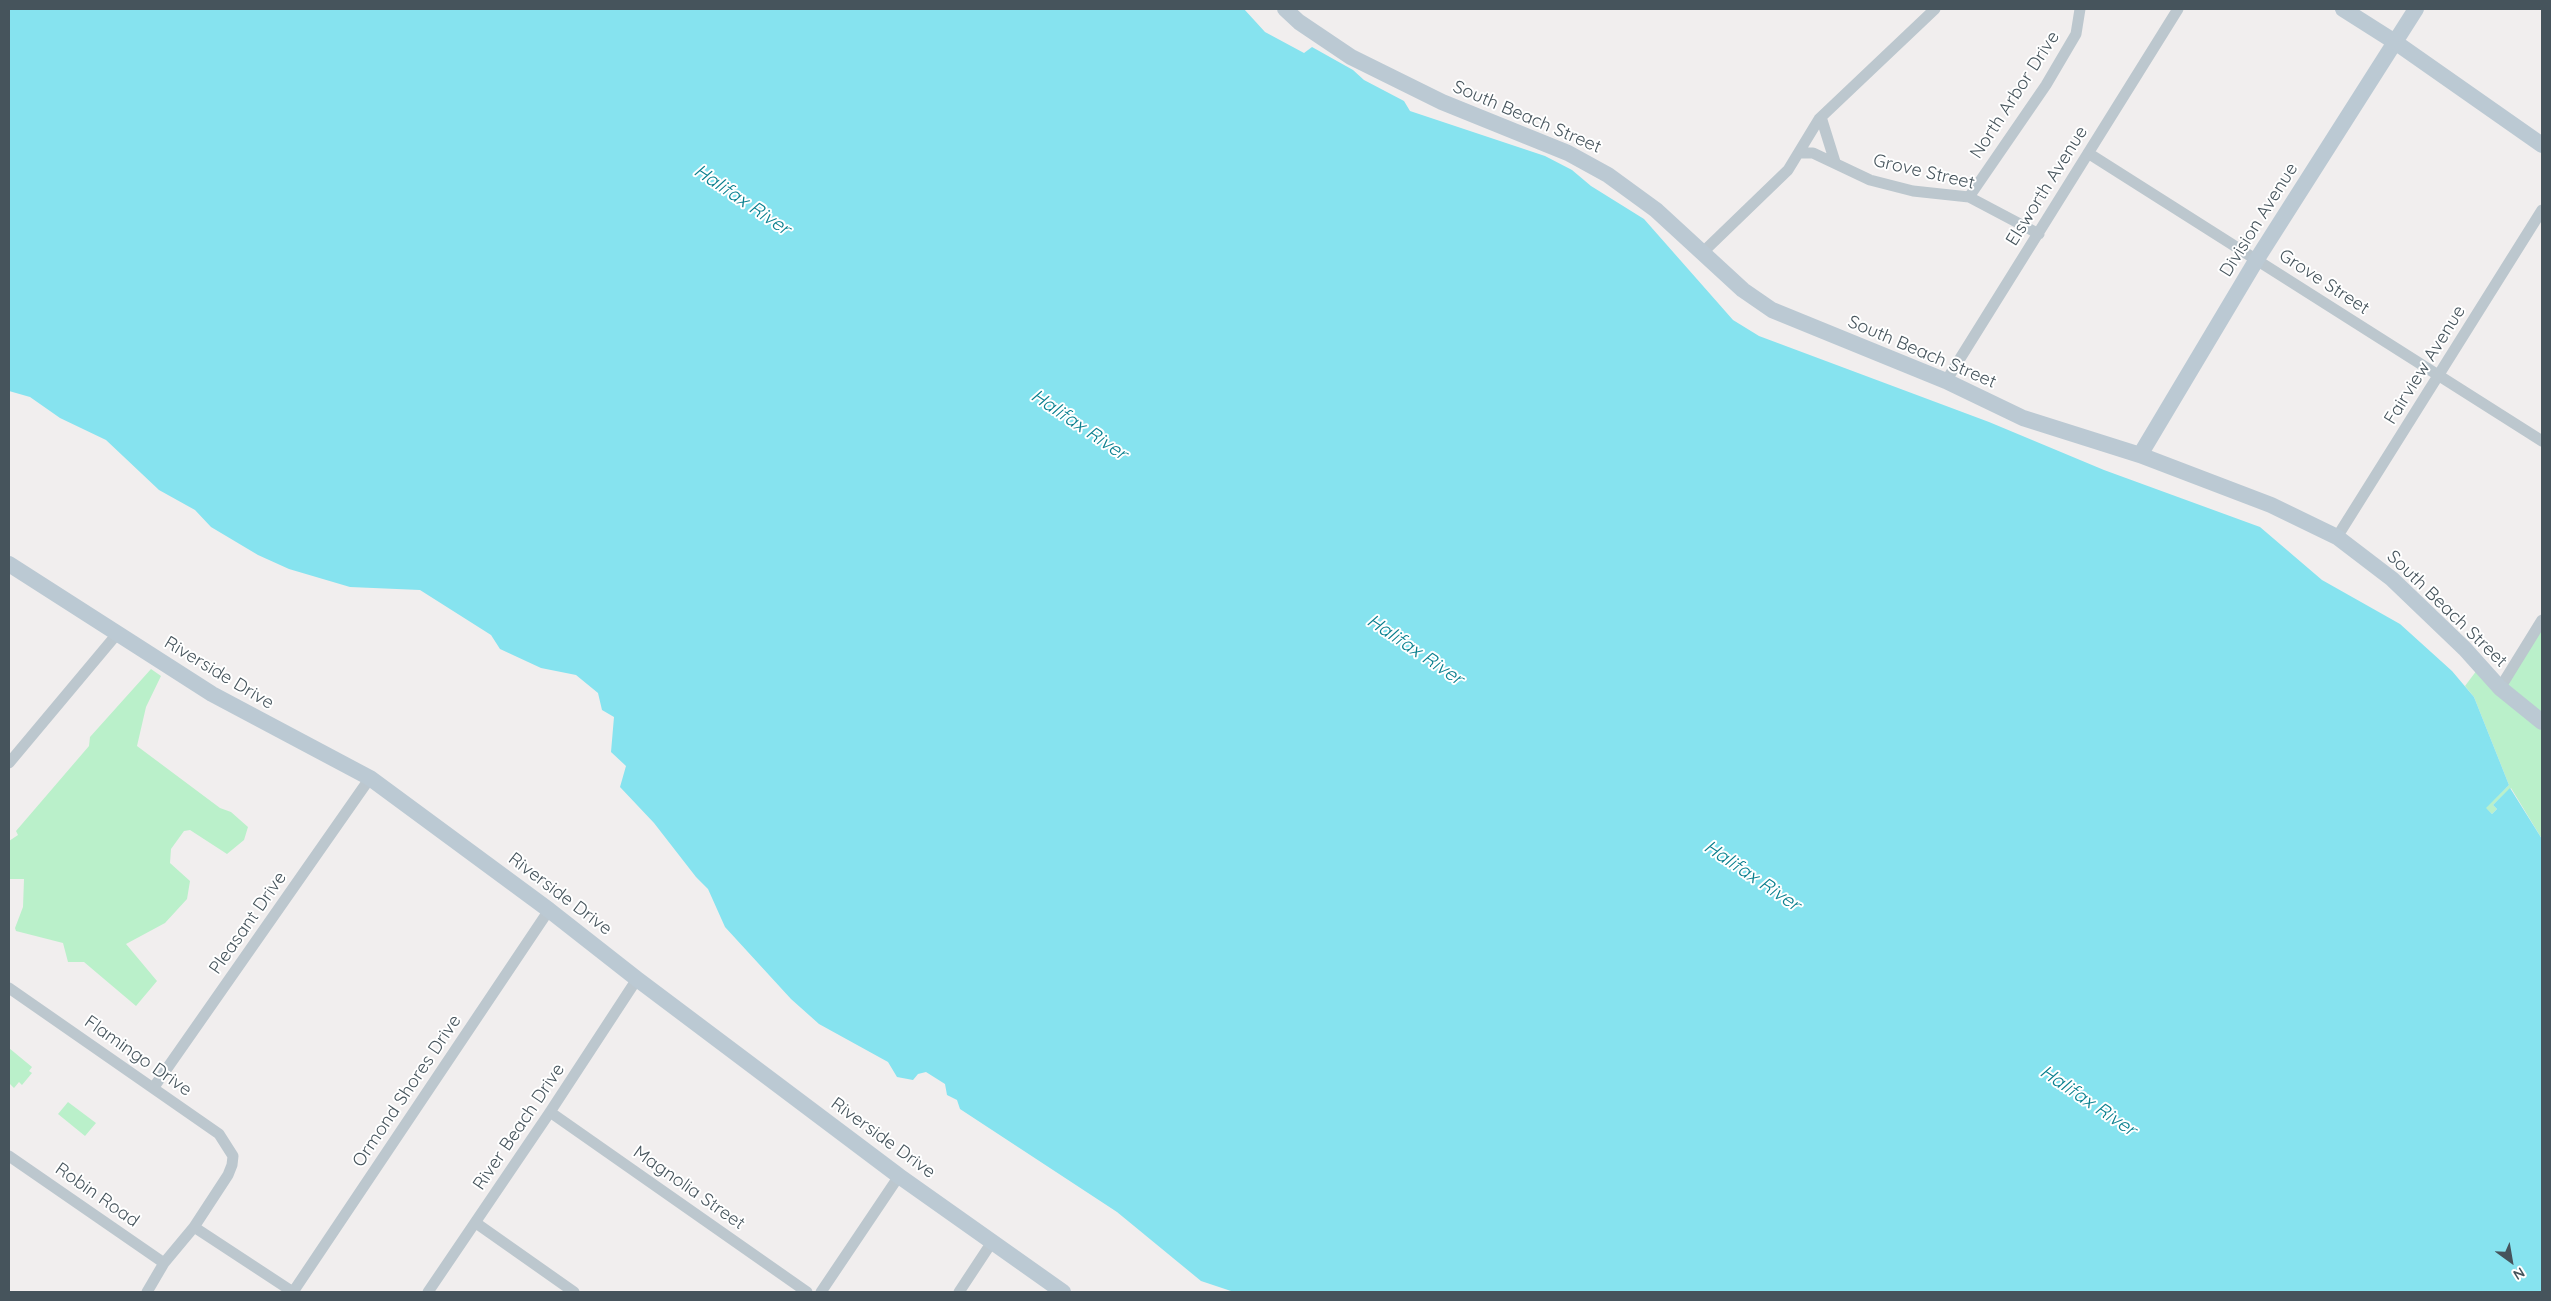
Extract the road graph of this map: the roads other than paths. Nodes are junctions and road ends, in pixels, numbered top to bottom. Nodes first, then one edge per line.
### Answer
1 (1285, 9) edge
2 (1934, 9) edge
3 (2080, 9) edge
4 (2178, 9) edge
5 (2343, 9) edge
6 (2416, 9) edge
7 (2395, 42) junction
8 (1822, 117) junction
9 (2542, 145) edge
10 (1800, 153) junction
11 (2088, 153) junction
12 (1835, 162) junction
13 (1969, 197) junction
14 (2542, 210) edge
15 (2039, 234) junction
16 (1701, 254) junction
17 (2257, 260) junction
18 (2439, 377) junction
19 (1946, 381) junction
20 (2542, 441) edge
21 (2140, 455) junction
22 (2337, 537) junction
23 (9, 564) edge
24 (2542, 620) edge
25 (117, 634) junction
26 (2500, 688) junction
27 (2542, 722) edge
28 (9, 763) edge
29 (370, 778) junction
30 (549, 910) junction
31 (637, 979) junction
32 (9, 988) edge
33 (154, 1087) junction
34 (550, 1112) junction
35 (9, 1156) edge
36 (899, 1176) junction
37 (476, 1223) junction
38 (194, 1227) junction
39 (992, 1242) junction
40 (164, 1263) junction
41 (147, 1292) edge
42 (293, 1292) edge
43 (428, 1292) edge
44 (574, 1292) edge
45 (807, 1292) edge
46 (820, 1292) edge
47 (960, 1292) edge
48 (1063, 1292) edge

1 - 16 street, South Beach Street
2 - 8 street
3 - 13 street, North Arbor Drive
4 - 11 street, Elsworth Avenue
5 - 7 street
6 - 7 street, Division Avenue
7 - 9 street
7 - 17 street, Division Avenue
8 - 10 street
8 - 12 street
10 - 12 street, Grove Street
10 - 16 street
11 - 15 street, Elsworth Avenue
11 - 17 street, Grove Street
12 - 13 street, Grove Street
13 - 15 street, Grove Street
14 - 18 street, Fairview Avenue
15 - 19 street, Elsworth Avenue
16 - 19 street, South Beach Street
17 - 18 street, Grove Street
17 - 21 street, Division Avenue
18 - 20 street, Grove Street
18 - 22 street, Fairview Avenue
19 - 21 street, South Beach Street
21 - 22 street, South Beach Street
22 - 26 street, South Beach Street
23 - 25 street, Riverside Drive
24 - 26 street
25 - 28 street
25 - 29 street, Riverside Drive
26 - 27 street, South Beach Street
29 - 30 street, Riverside Drive
29 - 33 street, Pleasant Drive
30 - 31 street, Riverside Drive
30 - 42 street, Ormond Shores Drive
31 - 34 street, River Beach Drive
31 - 36 street, Riverside Drive
32 - 33 street, Flamingo Drive
33 - 38 street, Flamingo Drive
34 - 37 street, River Beach Drive
34 - 45 street, Magnolia Street
35 - 40 street, Robin Road
36 - 39 street, Riverside Drive
36 - 46 street
37 - 43 street, River Beach Drive
37 - 44 street
38 - 40 street
38 - 42 street
39 - 47 street
39 - 48 street, Riverside Drive
40 - 41 street

